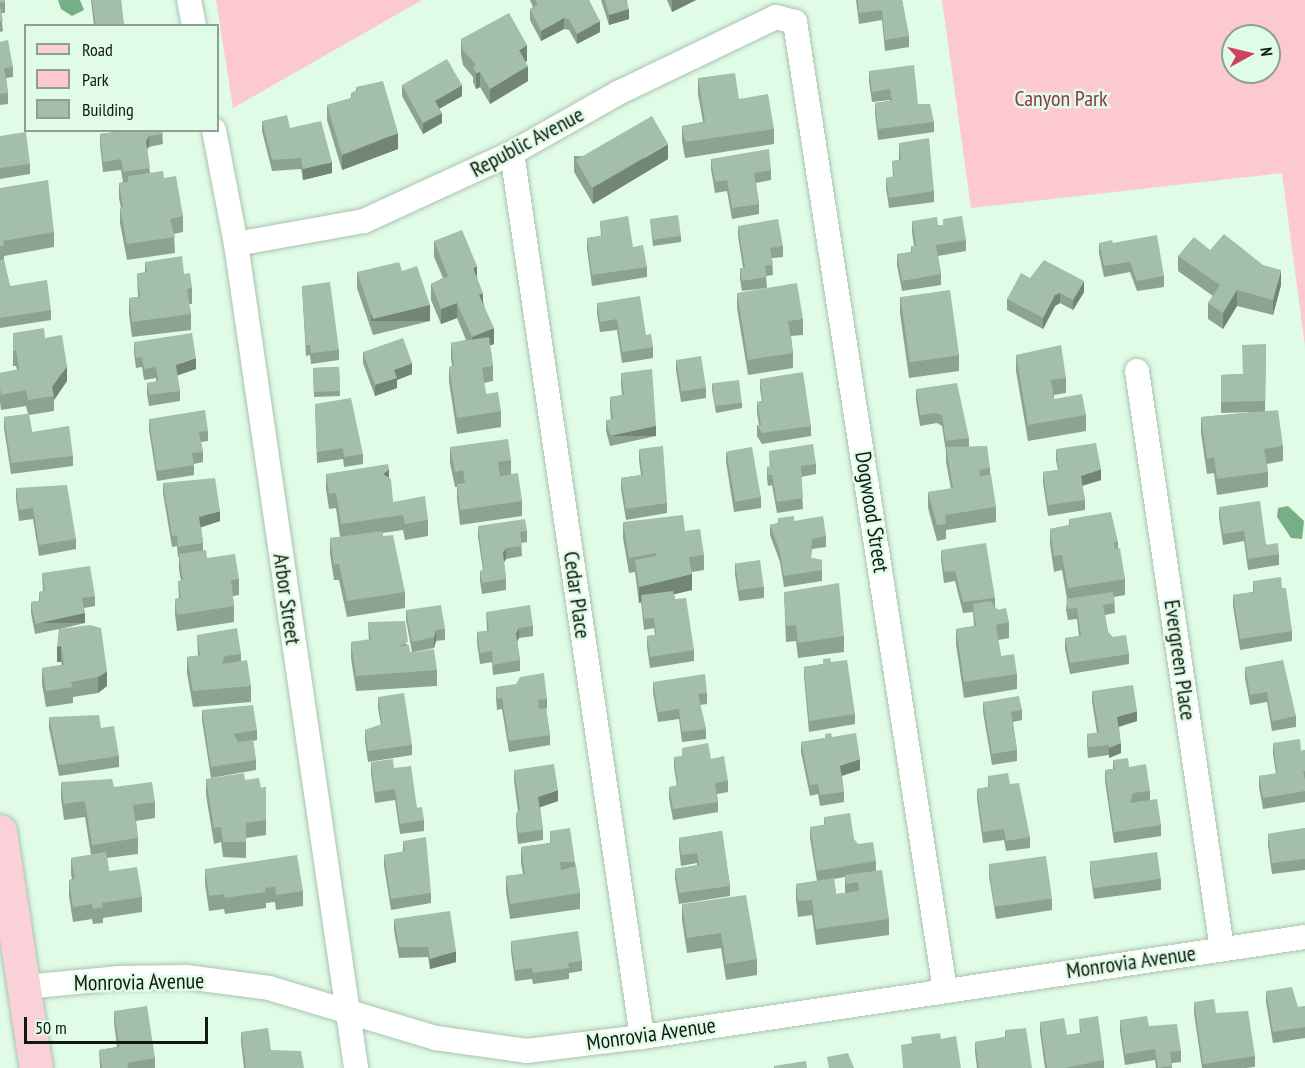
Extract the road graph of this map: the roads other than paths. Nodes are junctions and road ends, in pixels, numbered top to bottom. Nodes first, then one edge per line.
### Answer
1 (189, 0) edge
2 (194, 24) edge
3 (799, 35) joint
4 (214, 132) edge
5 (512, 153) junction
6 (236, 244) junction
7 (1137, 370) dead end
8 (0, 831) edge
9 (1305, 936) edge
10 (1222, 949) junction
11 (12, 989) edge
12 (945, 990) junction
13 (347, 1013) junction
14 (642, 1037) junction
15 (36, 1068) edge
16 (356, 1068) edge

1 - 2 street
3 - 5 street, Republic Avenue
3 - 12 street, Dogwood Street
4 - 6 street, Arbor Street
5 - 6 street, Republic Avenue
5 - 14 street, Cedar Place
6 - 13 street, Arbor Street
7 - 10 street, Evergreen Place
8 - 11 street
9 - 10 street, Monrovia Avenue
10 - 12 street, Monrovia Avenue
11 - 13 street, Monrovia Avenue
11 - 15 street
12 - 14 street, Monrovia Avenue
13 - 14 street, Monrovia Avenue
13 - 16 street, Arbor Street

